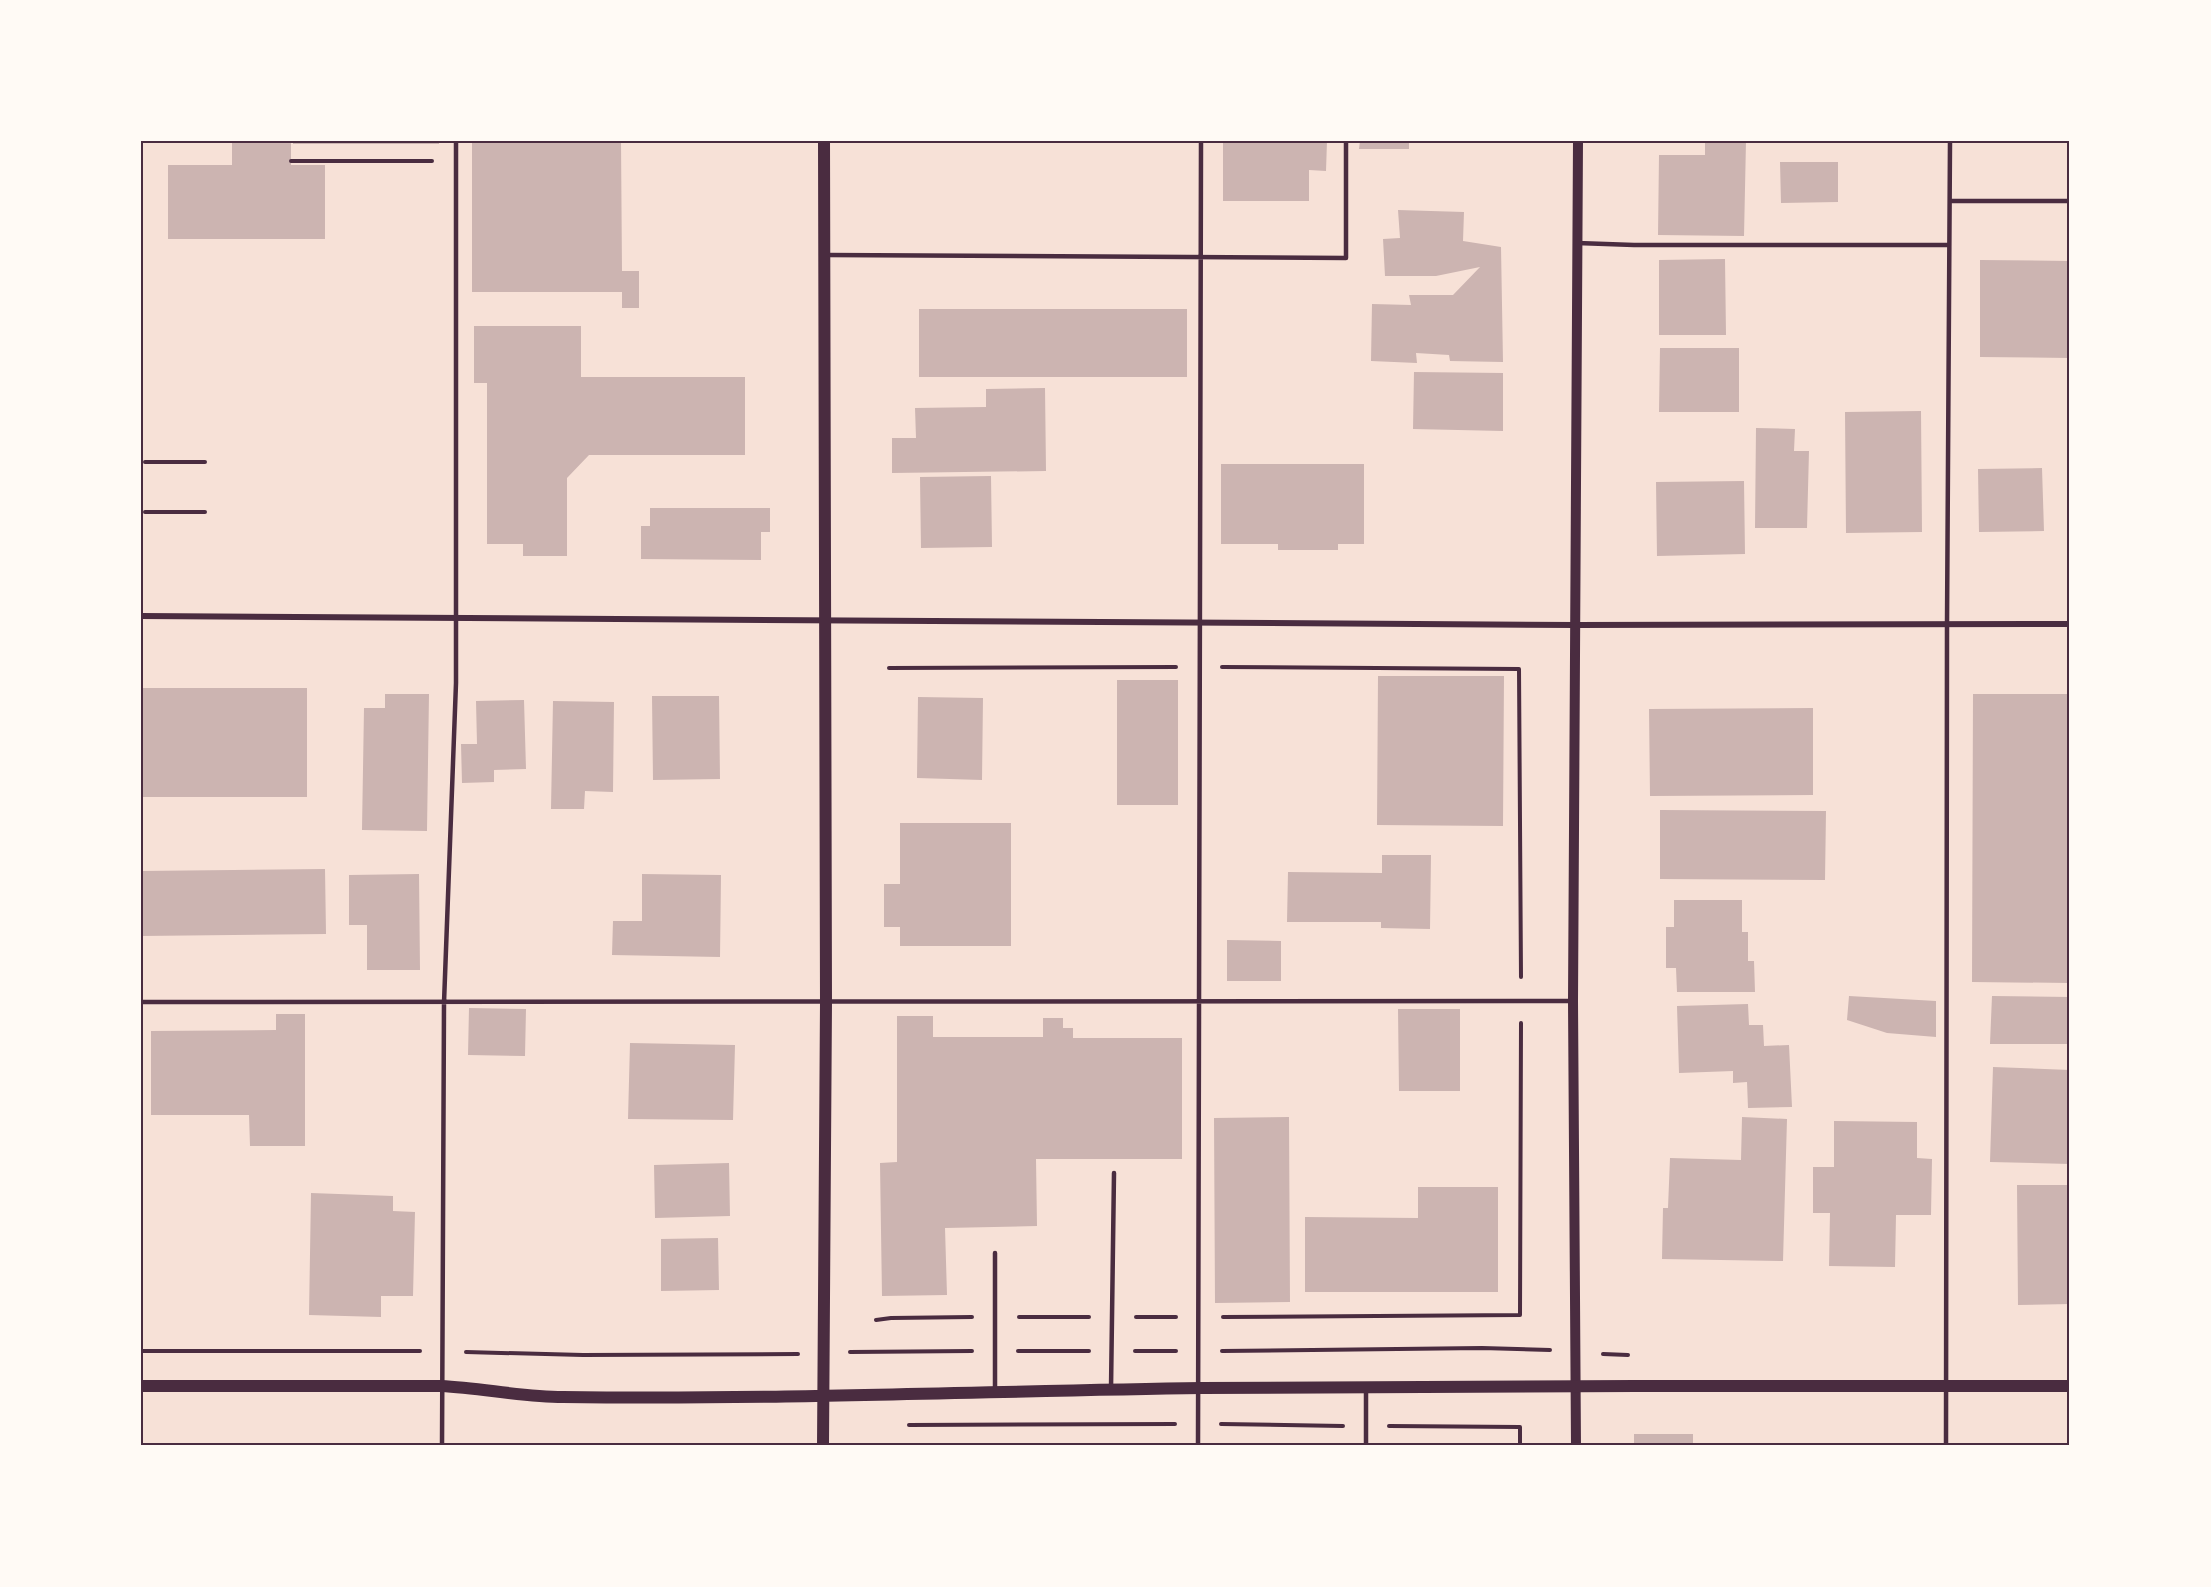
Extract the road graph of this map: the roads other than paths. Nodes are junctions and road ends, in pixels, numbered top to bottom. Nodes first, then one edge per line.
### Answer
1 (456, 141) edge
2 (824, 141) edge
3 (1201, 141) edge
4 (1347, 141) edge
5 (1578, 141) edge
6 (1950, 141) edge
7 (1950, 201) junction
8 (2070, 201) edge
9 (1577, 243) junction
10 (1949, 245) junction
11 (824, 255) junction
12 (1200, 258) junction
13 (141, 616) edge
14 (456, 618) junction
15 (826, 622) junction
16 (1199, 622) junction
17 (1947, 624) junction
18 (2070, 624) edge
19 (1576, 625) junction
20 (1573, 1000) junction
21 (141, 1002) edge
22 (826, 1002) junction
23 (1198, 1002) junction
24 (444, 1003) junction
25 (1114, 1173) dead end
26 (996, 1252) dead end
27 (1945, 1385) junction
28 (141, 1386) edge
29 (441, 1386) junction
30 (1576, 1386) junction
31 (2070, 1386) edge
32 (1366, 1387) junction
33 (1198, 1388) junction
34 (1111, 1390) junction
35 (996, 1393) junction
36 (822, 1395) junction
37 (442, 1446) edge
38 (823, 1446) edge
39 (1198, 1446) edge
40 (1366, 1446) edge
41 (1576, 1446) edge
42 (1946, 1446) edge

1 - 14 lane
2 - 11 main road
3 - 12 lane
4 - 12 lane
5 - 9 street
6 - 7 lane
7 - 8 lane
7 - 10 lane
9 - 10 lane
9 - 19 street
10 - 17 lane
11 - 12 lane
11 - 15 main road
12 - 16 lane
13 - 14 street
14 - 15 street
14 - 24 lane
15 - 16 street
15 - 22 main road
16 - 19 street
16 - 23 lane
17 - 18 street
17 - 19 street
17 - 27 lane
19 - 20 street
20 - 23 lane
20 - 30 street
21 - 24 lane
22 - 23 lane
22 - 24 lane
22 - 36 main road
23 - 33 lane
24 - 29 lane
25 - 34 lane
26 - 35 lane
27 - 30 main road
27 - 31 main road
27 - 42 lane
28 - 29 main road
29 - 36 main road
29 - 37 lane
30 - 32 main road
30 - 41 street
32 - 33 main road
32 - 40 lane
33 - 34 main road
33 - 39 lane
34 - 35 main road
35 - 36 main road
36 - 38 main road

